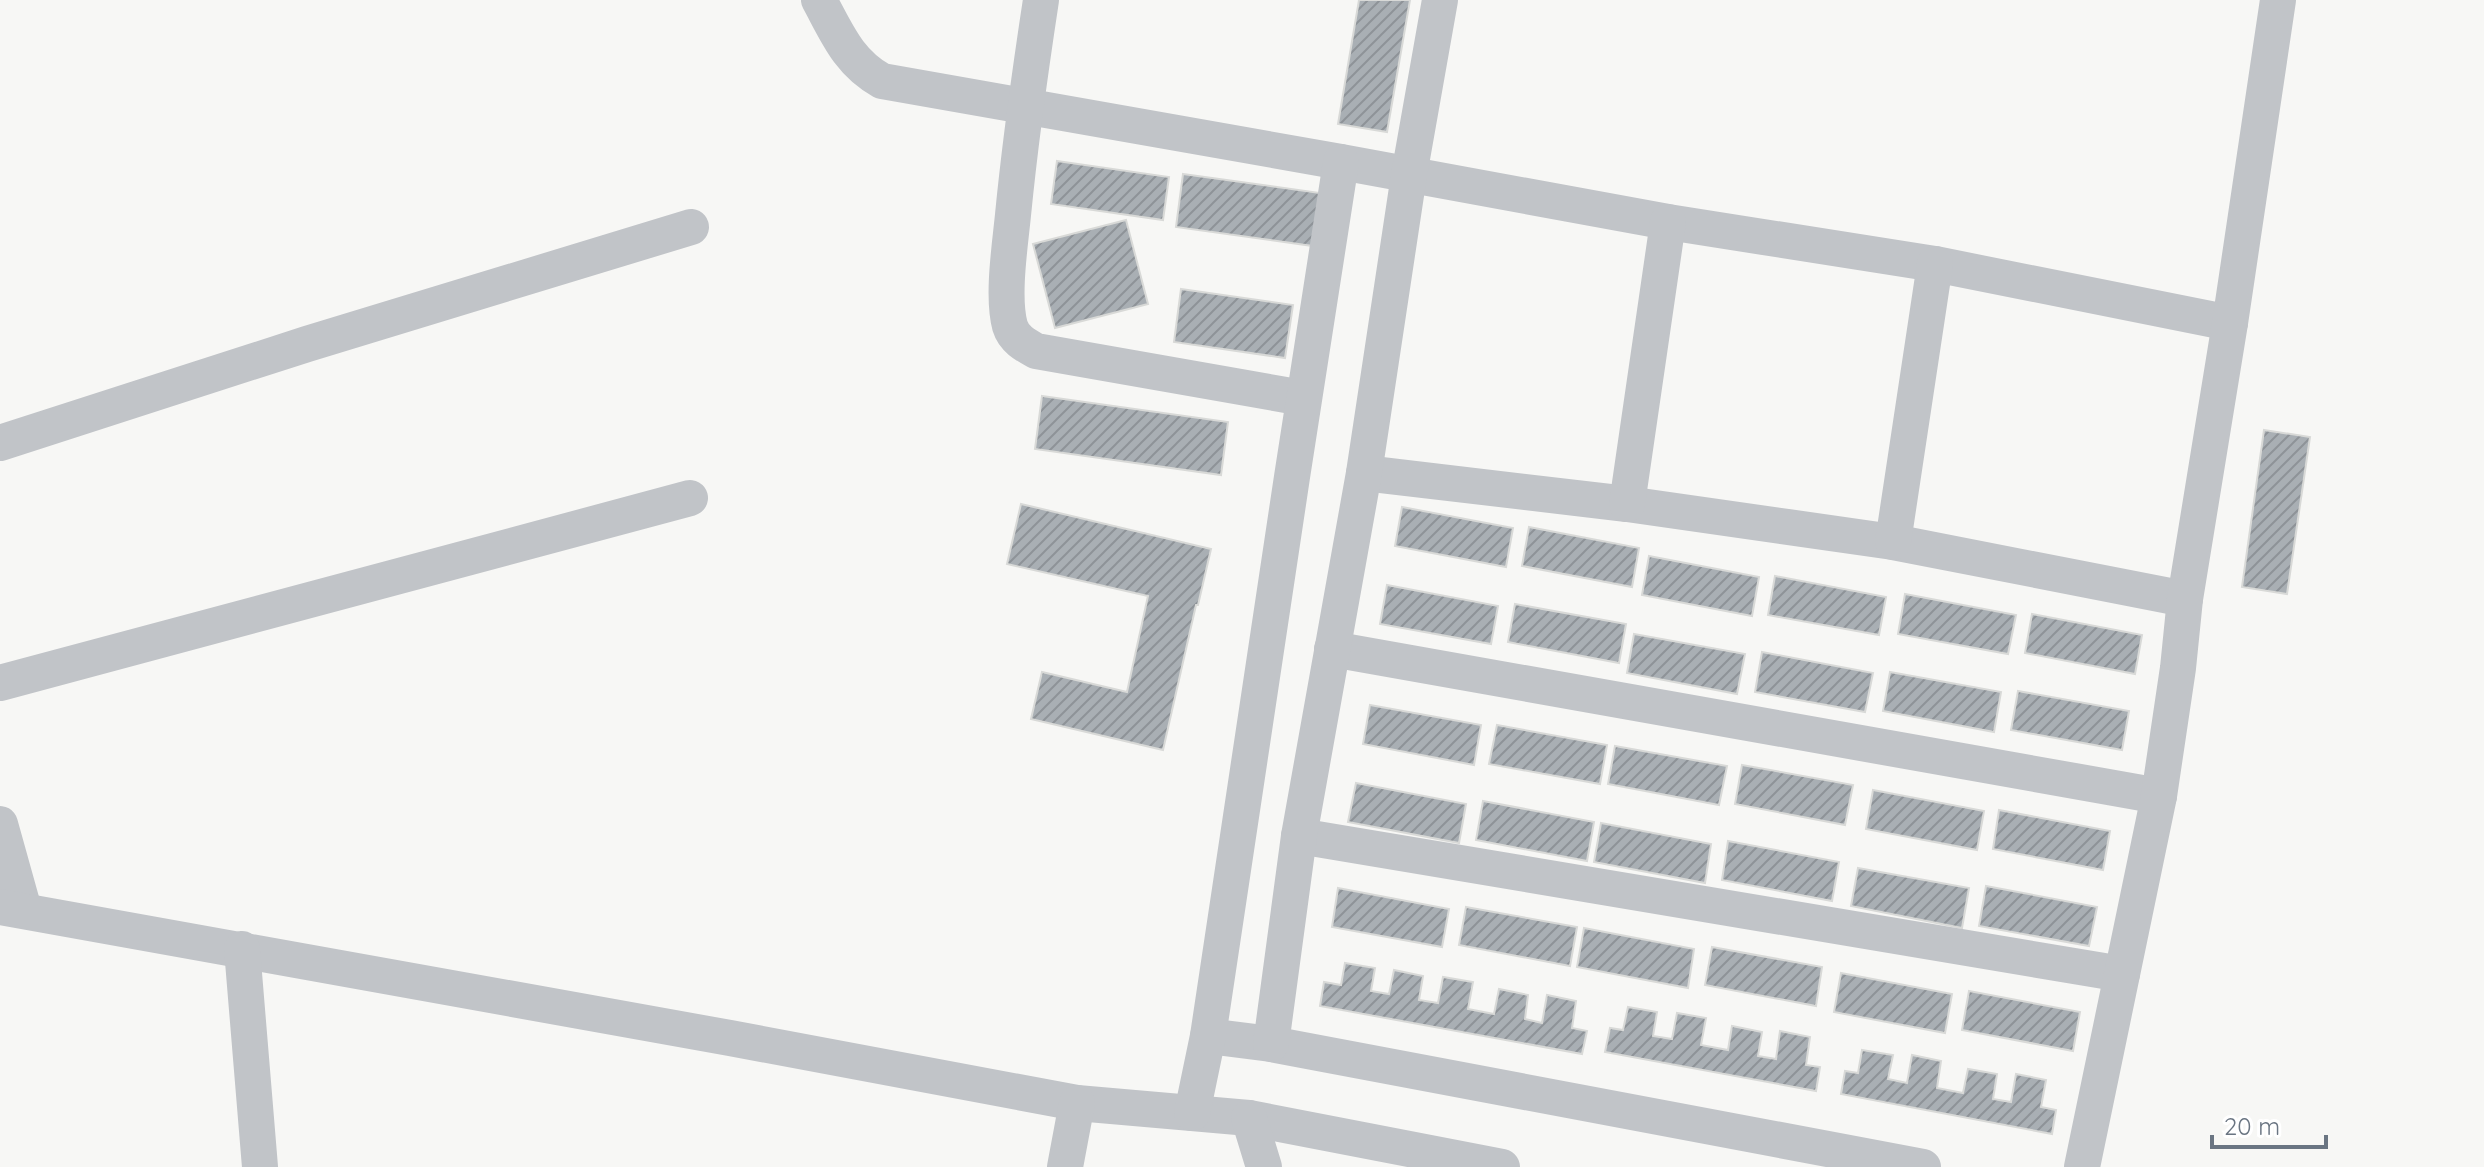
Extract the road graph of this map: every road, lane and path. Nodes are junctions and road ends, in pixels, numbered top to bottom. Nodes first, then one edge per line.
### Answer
1 (819, 0) edge
2 (1041, 0) edge
3 (1440, 0) edge
4 (2278, 0) edge
5 (1024, 106) junction
6 (1341, 162) junction
7 (1409, 175) junction
8 (1668, 222) junction
9 (691, 227) dead end
10 (1935, 264) junction
11 (2230, 323) junction
12 (1303, 398) junction
13 (0, 443) edge
14 (1364, 473) junction
15 (690, 498) dead end
16 (1627, 504) junction
17 (1893, 542) junction
18 (2185, 599) junction
19 (1332, 649) junction
20 (0, 683) edge
21 (2159, 796) junction
22 (0, 824) edge
23 (1299, 836) junction
24 (12, 909) edge
25 (242, 949) junction
26 (2122, 974) junction
27 (1208, 1036) junction
28 (1271, 1044) junction
29 (1077, 1103) junction
30 (1192, 1113) junction
31 (1249, 1118) junction
32 (260, 1167) edge
33 (1065, 1167) edge
34 (1264, 1167) edge
35 (1502, 1167) edge
36 (1923, 1167) edge
37 (2082, 1167) edge

1 - 5 street
2 - 5 street
3 - 7 street
4 - 11 street
5 - 6 street
5 - 12 street
6 - 7 street
6 - 12 street
7 - 8 street
7 - 14 street
8 - 10 street
8 - 16 street
9 - 13 street
10 - 11 street
10 - 17 street
11 - 18 street
12 - 27 street
14 - 16 street
14 - 19 street
15 - 20 street
16 - 17 street
17 - 18 street
18 - 21 street
19 - 21 street
19 - 23 street
21 - 26 street
22 - 24 street
23 - 26 street
23 - 28 street
24 - 25 street
25 - 29 street
25 - 32 street
26 - 37 street
27 - 28 street
27 - 30 street
28 - 36 street
29 - 30 street
29 - 33 street
30 - 31 street
31 - 34 street
31 - 35 street

